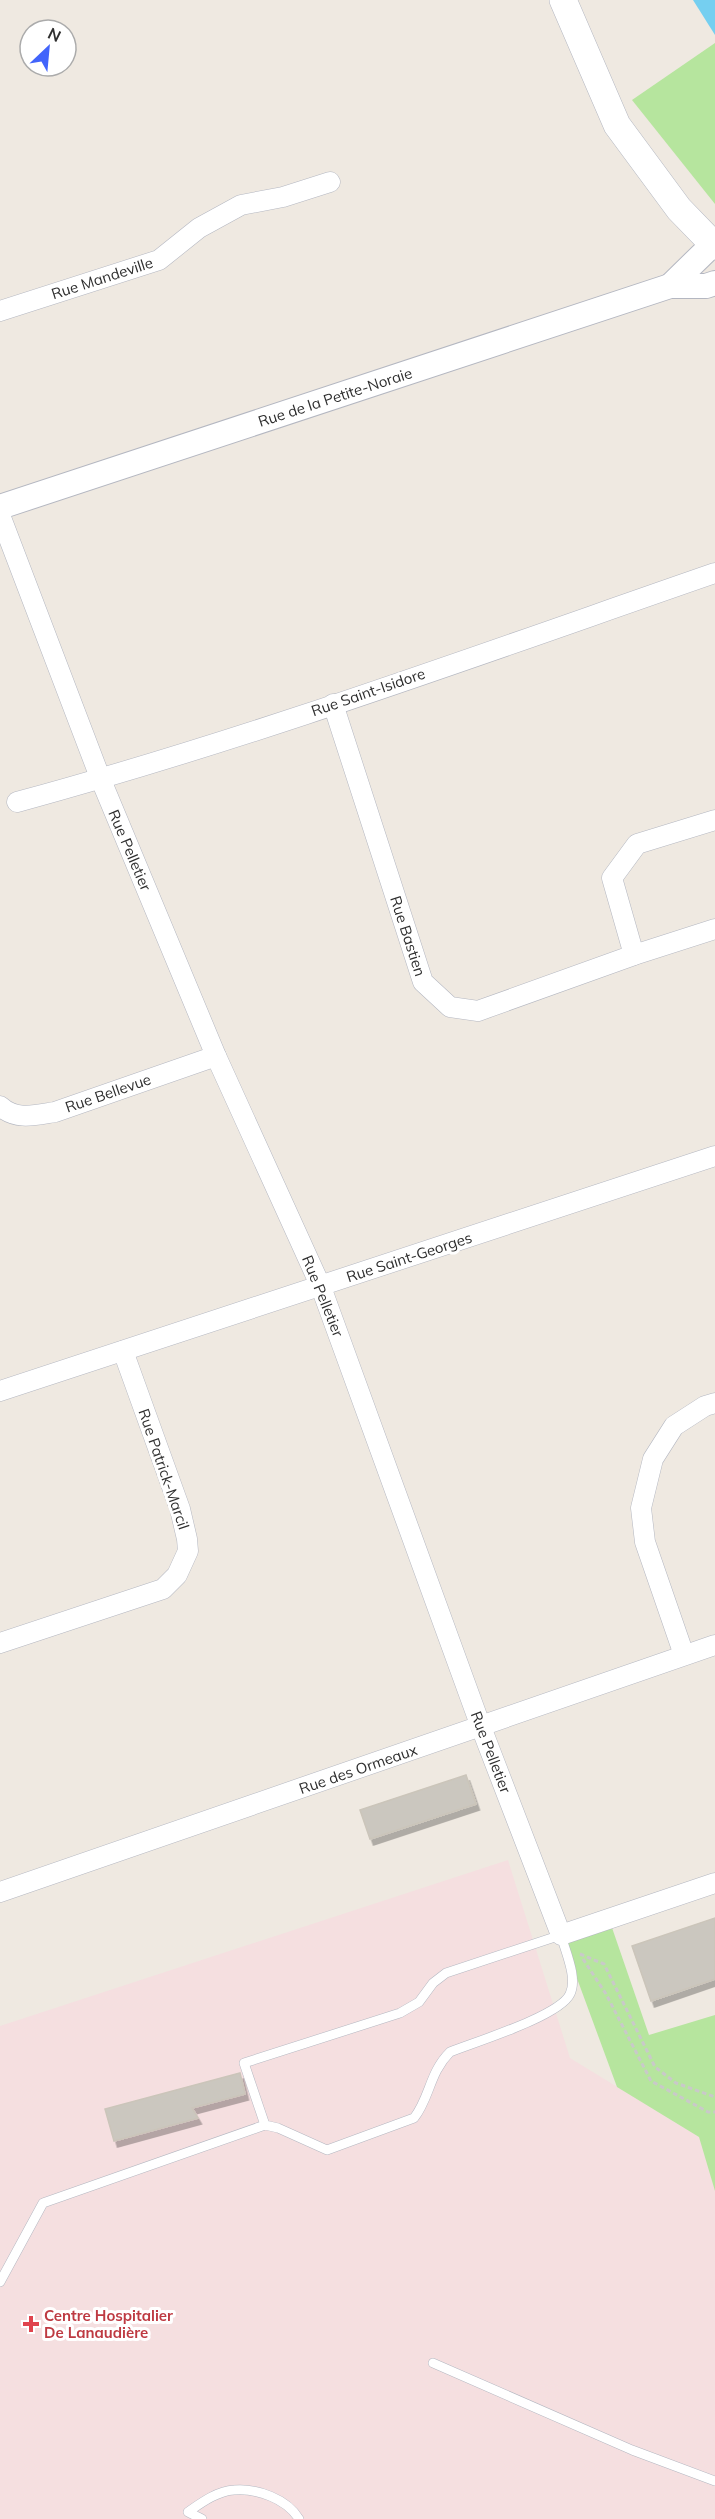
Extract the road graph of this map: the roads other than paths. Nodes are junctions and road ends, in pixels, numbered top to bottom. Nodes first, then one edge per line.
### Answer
1 (563, 0) edge
2 (330, 182) dead end
3 (714, 245) edge
4 (715, 283) edge
5 (670, 286) junction
6 (0, 311) edge
7 (0, 507) edge
8 (0, 515) edge
9 (715, 573) edge
10 (333, 704) junction
11 (101, 780) junction
12 (17, 802) dead end
13 (715, 819) edge
14 (715, 929) edge
15 (634, 955) junction
16 (216, 1056) junction
17 (0, 1106) edge
18 (715, 1156) edge
19 (321, 1287) junction
20 (123, 1351) junction
21 (0, 1391) edge
22 (715, 1403) edge
23 (0, 1643) edge
24 (715, 1645) edge
25 (684, 1655) junction
26 (481, 1727) junction
27 (715, 1884) edge
28 (0, 1892) edge
29 (561, 1935) junction
30 (265, 2125) junction
31 (0, 2282) edge
32 (434, 2363) dead end
33 (715, 2481) edge
34 (186, 2516) edge
35 (202, 2519) edge
36 (299, 2519) edge

1 - 3 main road
2 - 6 street, Rue Mandeville
3 - 5 street, Rue de la Petite-Noraie
4 - 5 street, Rue de la Petite-Noraie
5 - 7 street, Rue de la Petite-Noraie
8 - 11 street, Rue Pelletier
9 - 10 street, Rue Saint-Isidore
10 - 11 street, Rue Saint-Isidore
10 - 15 street, Rue Bastien
11 - 12 street, Rue Saint-Isidore
11 - 16 street, Rue Pelletier
13 - 15 street
14 - 15 street, Rue Bastien
16 - 17 street, Rue Bellevue
16 - 19 street, Rue Pelletier
18 - 19 street, Rue Saint-Georges
19 - 20 street, Rue Saint-Georges
19 - 26 street, Rue Pelletier
20 - 21 street, Rue Saint-Georges
20 - 23 street, Rue Patrick-Marcil
22 - 25 street
24 - 25 street, Rue des Ormeaux
25 - 26 street, Rue des Ormeaux
26 - 28 street, Rue des Ormeaux
26 - 29 street, Rue Pelletier
27 - 29 street
29 - 30 lane
29 - 30 lane
30 - 31 lane
32 - 33 lane
34 - 35 lane
34 - 36 lane

